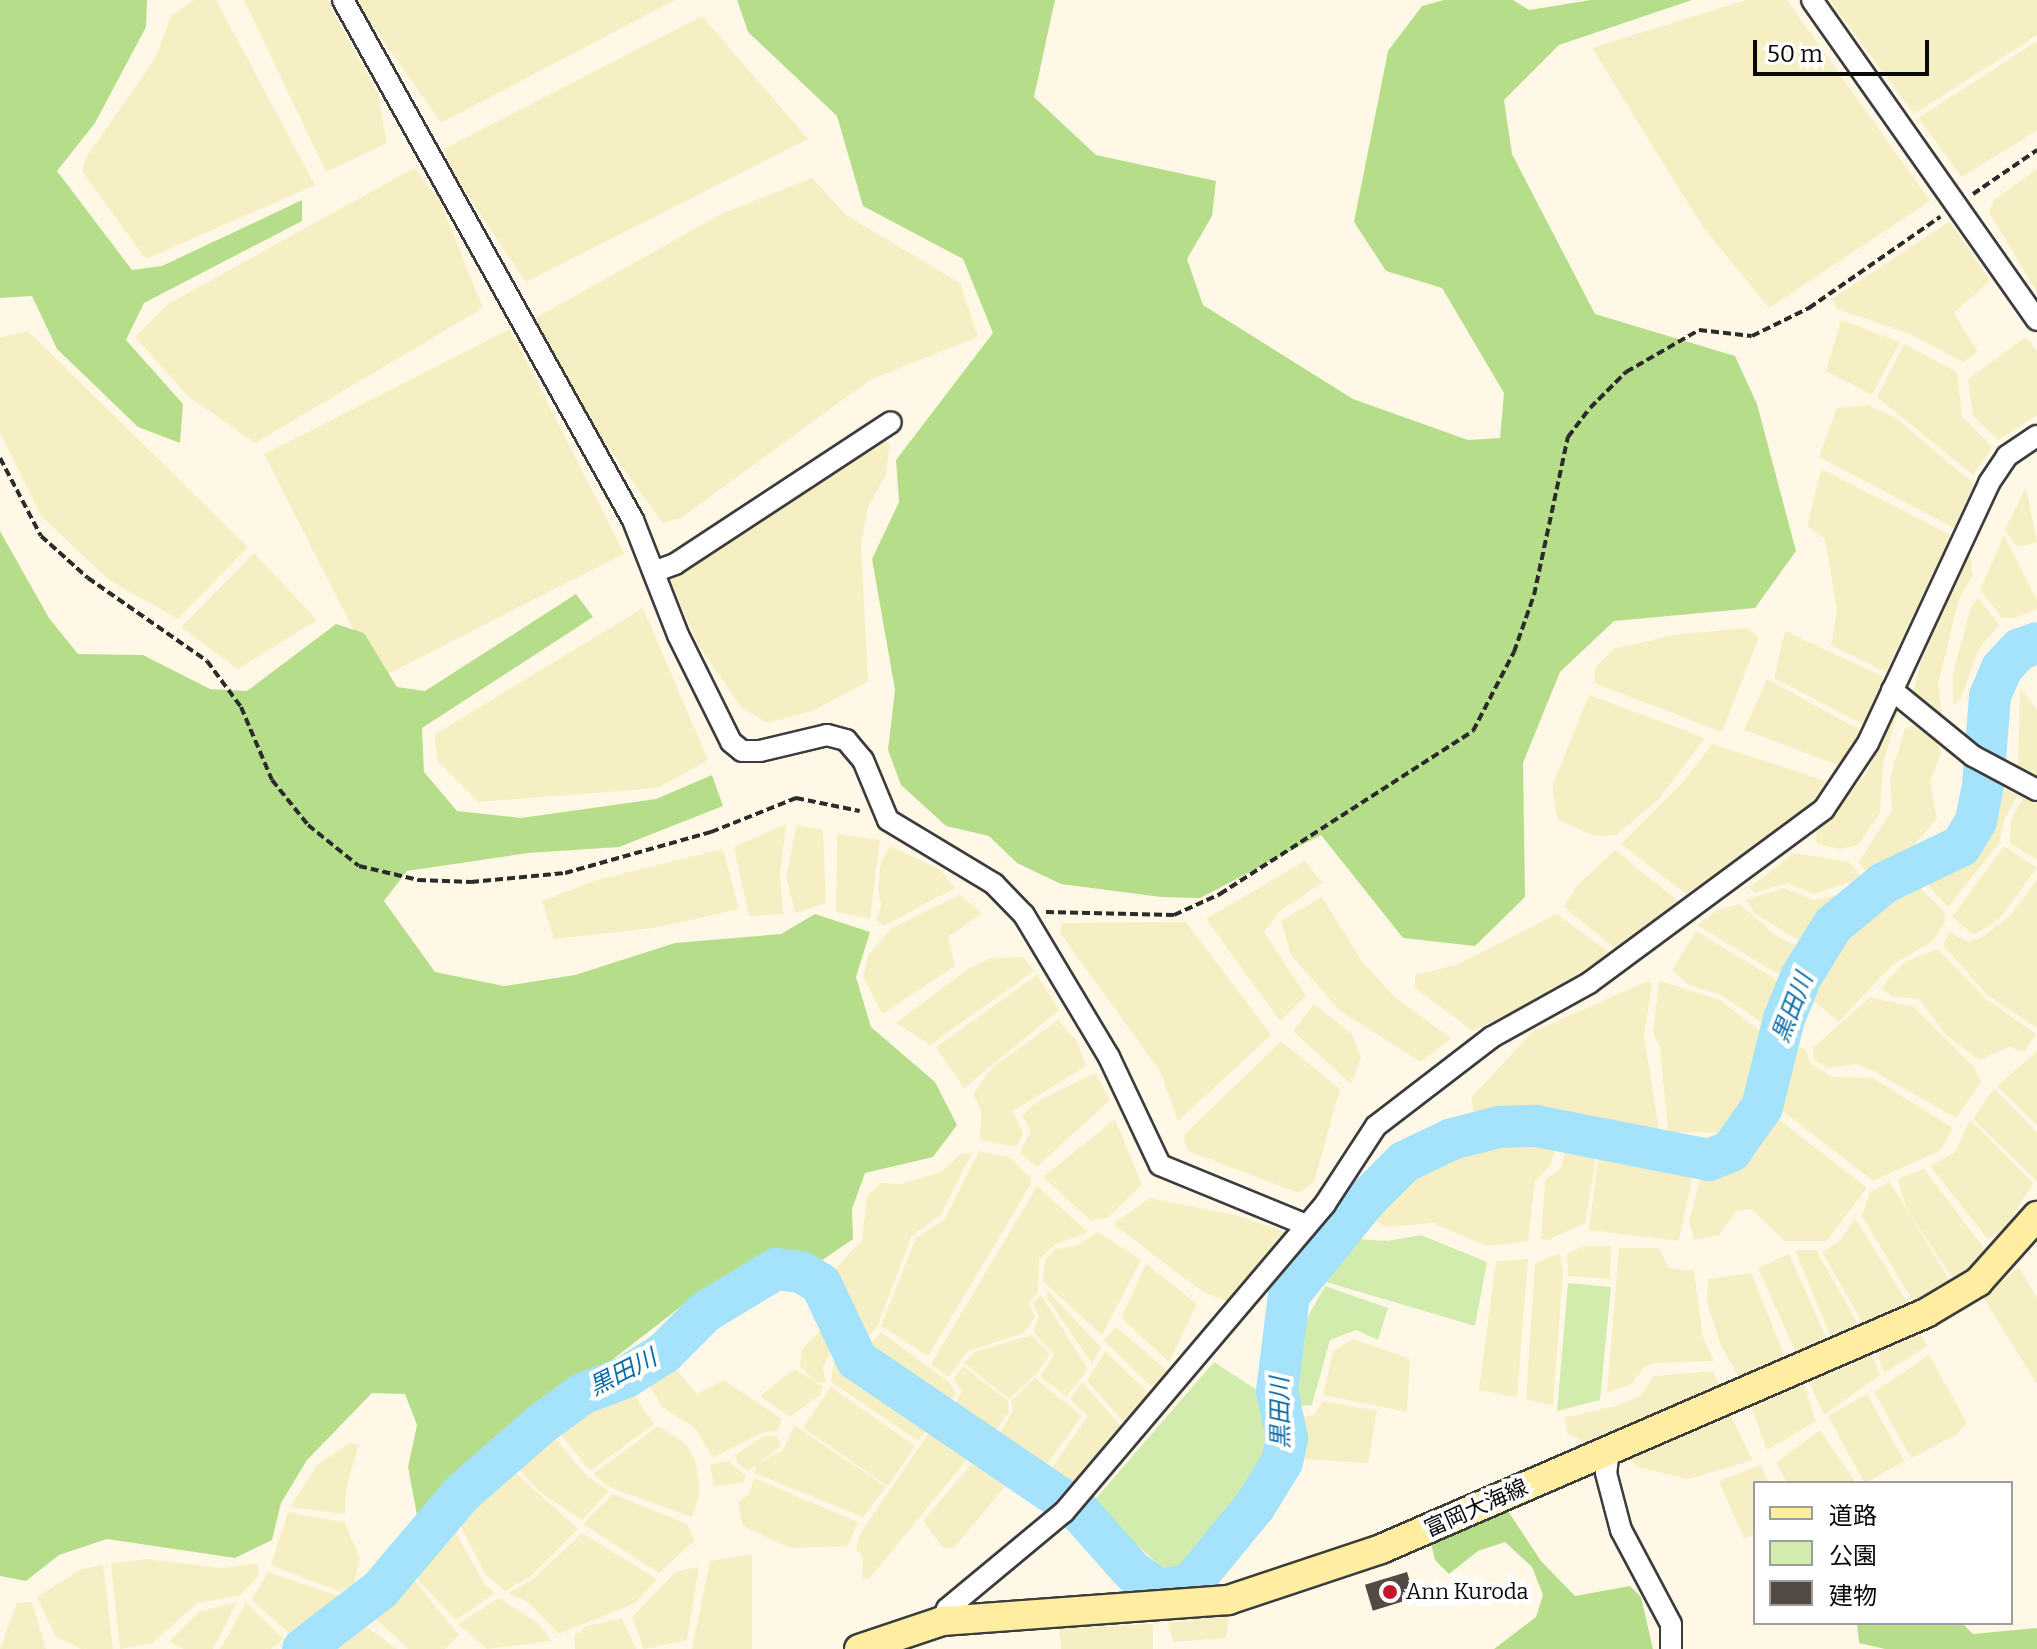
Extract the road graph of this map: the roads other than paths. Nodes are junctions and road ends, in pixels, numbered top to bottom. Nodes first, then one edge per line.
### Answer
1 (343, 0) edge
2 (1812, 0) edge
3 (2037, 320) edge
4 (891, 422) dead end
5 (2037, 436) edge
6 (656, 571) junction
7 (1892, 690) junction
8 (2037, 790) edge
9 (2037, 1216) edge
10 (1304, 1224) junction
11 (1609, 1450) junction
12 (942, 1621) junction
13 (890, 1644) edge
14 (859, 1649) edge
15 (1671, 1649) edge

1 - 6 street
2 - 3 street
4 - 6 street
5 - 7 street
6 - 10 street
7 - 8 street
7 - 10 street
9 - 11 main road, 富岡大海線
10 - 12 street
11 - 12 main road, 富岡大海線
11 - 15 street
12 - 13 main road, 富岡大海線
13 - 14 main road, 富岡大海線

